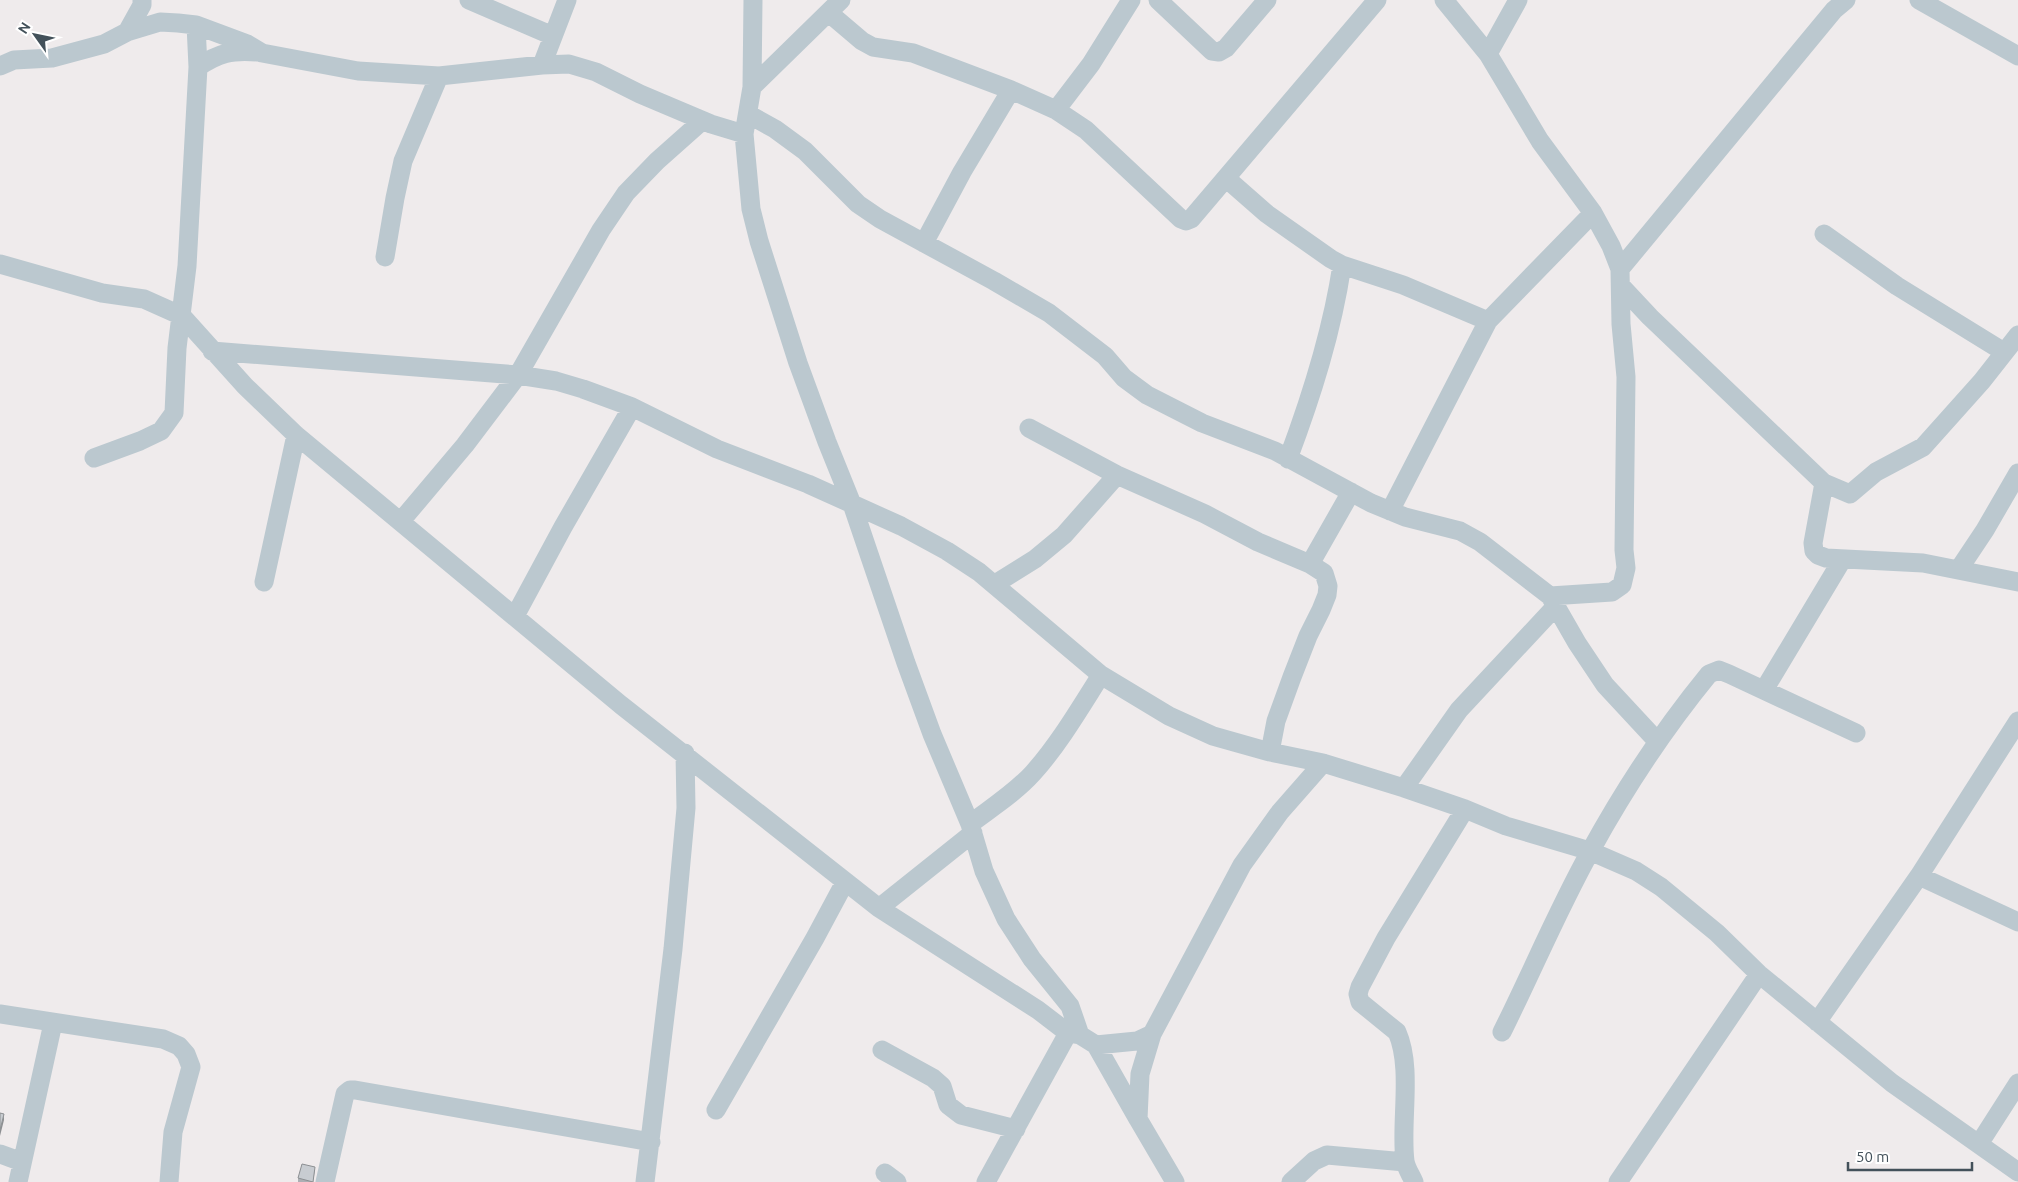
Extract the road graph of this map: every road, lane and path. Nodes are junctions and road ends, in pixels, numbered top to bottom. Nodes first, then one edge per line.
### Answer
1 (469, 0) edge
2 (566, 0) edge
3 (753, 0) edge
4 (1132, 0) edge
5 (1158, 0) edge
6 (1267, 0) edge
7 (1377, 0) edge
8 (1444, 0) edge
9 (1518, 0) edge
10 (1919, 0) edge
11 (142, 2) edge
12 (1834, 3) edge
13 (835, 7) edge
14 (160, 22) junction
15 (196, 25) junction
16 (127, 32) junction
17 (553, 36) junction
18 (262, 52) junction
19 (1488, 54) junction
20 (2018, 56) edge
21 (5, 60) edge
22 (542, 65) junction
23 (198, 67) junction
24 (440, 76) junction
25 (752, 87) junction
26 (1012, 90) junction
27 (1056, 110) junction
28 (748, 114) junction
29 (702, 121) junction
30 (744, 134) junction
31 (1227, 179) junction
32 (1593, 213) junction
33 (1824, 234) dead end
34 (924, 243) junction
35 (385, 257) dead end
36 (0, 264) edge
37 (1342, 265) junction
38 (1620, 278) junction
39 (182, 316) junction
40 (1488, 321) junction
41 (2018, 335) edge
42 (212, 351) junction
43 (2004, 352) junction
44 (518, 375) junction
45 (632, 408) junction
46 (1029, 428) dead end
47 (296, 435) junction
48 (94, 458) dead end
49 (1288, 459) junction
50 (2018, 474) edge
51 (1117, 475) junction
52 (1824, 483) junction
53 (1351, 492) junction
54 (852, 504) junction
55 (1390, 510) junction
56 (400, 521) junction
57 (1842, 560) junction
58 (1310, 564) junction
59 (1959, 569) junction
60 (264, 582) dead end
61 (2018, 582) edge
62 (995, 584) junction
63 (1553, 601) junction
64 (515, 616) junction
65 (1101, 676) junction
66 (1764, 690) junction
67 (2018, 721) edge
68 (1856, 733) dead end
69 (1657, 741) junction
70 (1270, 752) junction
71 (685, 753) junction
72 (1323, 764) junction
73 (1404, 788) junction
74 (1465, 809) junction
75 (971, 829) junction
76 (1590, 851) junction
77 (1919, 876) junction
78 (845, 882) junction
79 (879, 908) junction
80 (2018, 922) edge
81 (1759, 974) junction
82 (0, 1014) edge
83 (53, 1022) junction
84 (1817, 1022) junction
85 (1502, 1032) dead end
86 (1074, 1034) junction
87 (1152, 1034) junction
88 (1096, 1045) junction
89 (882, 1050) dead end
90 (2018, 1083) edge
91 (716, 1110) dead end
92 (1138, 1119) junction
93 (1016, 1129) junction
94 (651, 1142) junction
95 (1979, 1144) junction
96 (0, 1154) edge
97 (22, 1162) junction
98 (1405, 1162) junction
99 (2018, 1172) edge
100 (1623, 1179) edge
101 (18, 1182) edge
102 (169, 1182) edge
103 (325, 1182) edge
104 (645, 1182) edge
105 (986, 1182) edge
106 (1175, 1182) edge
107 (1291, 1182) edge
108 (1414, 1182) edge

1 - 17 street
2 - 17 street
3 - 25 street
4 - 27 street
5 - 6 street
7 - 31 street
8 - 19 street
9 - 19 street
10 - 20 street
11 - 14 street
11 - 16 street
12 - 38 street
13 - 25 street
13 - 26 street
14 - 15 street
14 - 16 street
15 - 18 street
15 - 23 street
16 - 21 street
17 - 22 street
18 - 23 street
18 - 24 street
19 - 32 street
22 - 24 street
22 - 29 street
23 - 39 street
24 - 35 street
25 - 28 street
26 - 27 street
26 - 34 street
27 - 31 street
28 - 30 street
28 - 34 street
29 - 30 street
29 - 44 street
30 - 54 street
31 - 37 street
32 - 38 street
32 - 40 street
33 - 43 street
34 - 49 street
36 - 39 street
37 - 40 street
37 - 49 street
38 - 52 street
38 - 63 street
39 - 42 street
39 - 48 street
40 - 55 street
41 - 43 street
42 - 44 street
42 - 47 street
43 - 52 street
44 - 45 street
44 - 56 street
45 - 54 street
45 - 64 street
46 - 51 street
47 - 56 street
47 - 60 street
49 - 53 street
50 - 59 street
51 - 58 street
51 - 62 street
52 - 57 street
53 - 55 street
53 - 58 street
54 - 62 street
54 - 75 street
55 - 63 street
56 - 64 street
57 - 59 street
57 - 66 street
58 - 70 street
59 - 61 street
62 - 65 street
63 - 69 street
63 - 73 street
64 - 71 street
65 - 70 street
65 - 75 street
66 - 68 street
66 - 69 street
67 - 77 street
69 - 76 street
70 - 72 street
71 - 78 street
71 - 94 street
72 - 73 street
72 - 87 street
73 - 74 street
74 - 76 street
74 - 98 street
75 - 79 street
75 - 86 street
76 - 81 street
76 - 85 street
77 - 80 street
77 - 84 street
78 - 79 street
78 - 91 street
79 - 86 street
81 - 84 street
81 - 100 street
82 - 83 street
83 - 97 street
83 - 102 street
84 - 95 street
86 - 88 street
86 - 93 street
87 - 88 street
87 - 92 street
88 - 92 street
89 - 93 street
90 - 95 street
92 - 106 street
93 - 105 street
94 - 103 street
94 - 104 street
95 - 99 street
96 - 97 street
97 - 101 street
98 - 107 street
98 - 108 street

